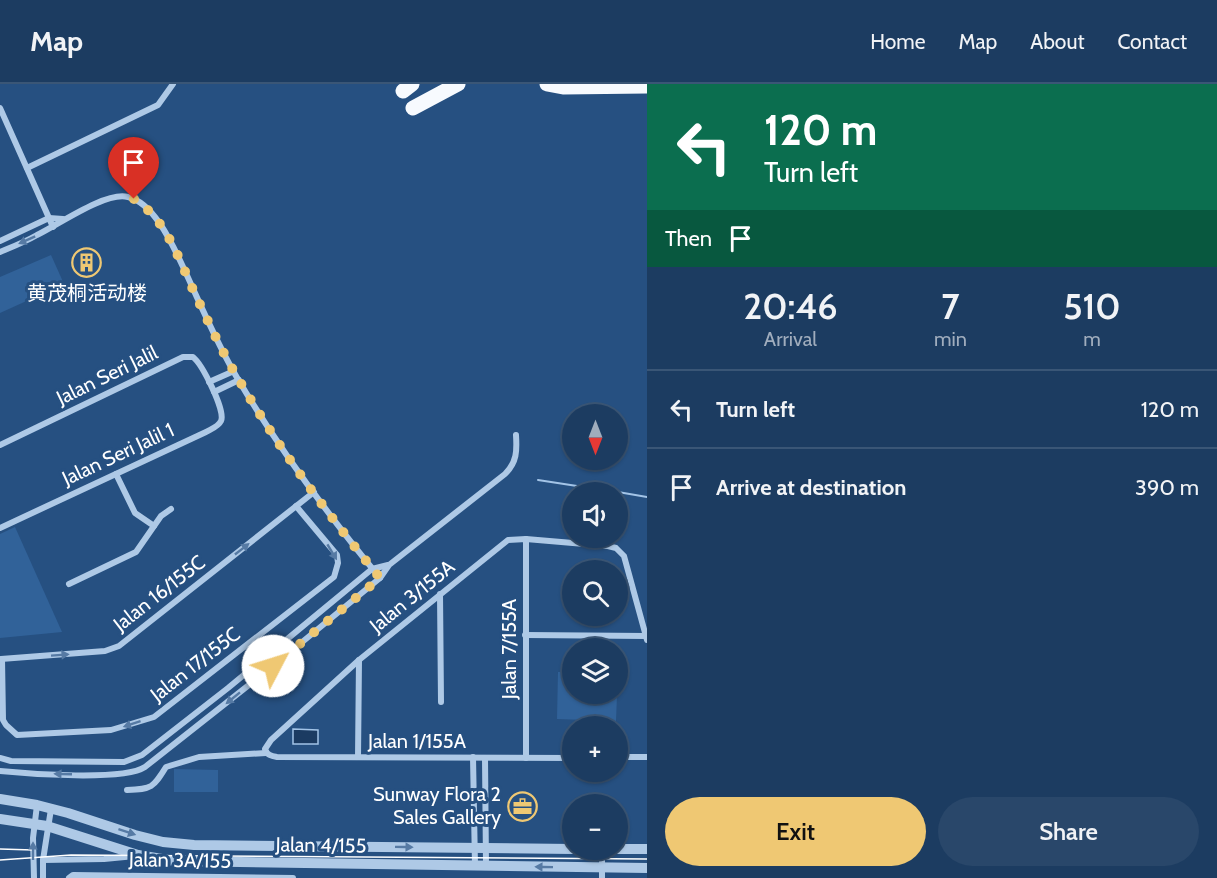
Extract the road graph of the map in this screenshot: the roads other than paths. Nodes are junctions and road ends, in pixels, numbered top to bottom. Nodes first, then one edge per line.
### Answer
1 (173, 84) edge
2 (458, 84) edge
3 (547, 84) edge
4 (647, 86) edge
5 (0, 108) edge
6 (413, 108) dead end
7 (27, 168) junction
8 (49, 218) junction
9 (64, 219) junction
10 (53, 227) junction
11 (0, 240) edge
12 (0, 252) edge
13 (234, 371) junction
14 (239, 380) junction
15 (209, 382) junction
16 (214, 392) junction
17 (516, 435) dead end
18 (0, 445) edge
19 (116, 474) junction
20 (314, 492) junction
21 (296, 506) junction
22 (171, 509) dead end
23 (154, 526) junction
24 (0, 528) edge
25 (526, 539) junction
26 (389, 565) junction
27 (372, 569) junction
28 (380, 578) junction
29 (69, 584) dead end
30 (440, 594) junction
31 (525, 634) junction
32 (646, 638) edge
33 (1, 659) edge
34 (359, 660) junction
35 (441, 702) dead end
36 (266, 751) junction
37 (358, 757) junction
38 (473, 757) junction
39 (628, 757) edge
40 (647, 757) edge
41 (0, 758) edge
42 (485, 758) junction
43 (526, 758) junction
44 (562, 758) edge
45 (0, 771) edge
46 (127, 790) dead end
47 (0, 799) edge
48 (37, 805) junction
49 (51, 809) junction
50 (0, 819) edge
51 (35, 824) junction
52 (47, 826) junction
53 (480, 848) junction
54 (562, 849) edge
55 (628, 849) edge
56 (647, 849) edge
57 (138, 855) junction
58 (43, 860) junction
59 (480, 865) junction
60 (647, 868) edge
61 (602, 873) edge
62 (34, 878) edge
63 (43, 878) edge
64 (69, 878) edge
65 (293, 878) edge

1 - 7 street
2 - 6 highway
3 - 4 highway
5 - 7 street
7 - 8 street
8 - 9 street
8 - 10 street
8 - 11 street
9 - 10 street
9 - 13 street
10 -> 12 street
13 - 14 street
13 - 15 street
14 - 16 street
14 - 20 street
15 - 16 street, Jalan Seri Jalil
15 - 18 street, Jalan Seri Jalil
16 - 19 street, Jalan Seri Jalil 1
17 - 26 street
19 - 23 street
19 - 24 street, Jalan Seri Jalil 1
20 - 21 street, Jalan 16/155C
20 - 27 street
33 -> 21 street, Jalan 16/155C
21 -> 33 street, Jalan 17/155C
22 - 23 street
23 - 29 street
25 - 30 street, Jalan 3/155A
25 - 31 street, Jalan 7/155A
25 - 32 street, Jalan 3/155A
26 - 27 street
26 - 28 street
27 - 28 street
27 - 41 street
28 -> 45 street
30 - 34 street, Jalan 3/155A
30 - 35 street
31 - 32 street
31 - 43 street, Jalan 7/155A
34 - 36 street, Jalan 3/155A
34 - 37 street
36 - 37 street, Jalan 1/155A
36 - 46 street, Jalan 1/155A
37 - 38 street, Jalan 1/155A
38 - 42 street, Jalan 1/155A
38 - 53 street
39 - 40 street
42 - 43 street, Jalan 1/155A
42 - 53 street
43 - 44 street, Jalan 1/155A
47 - 48 street, Jalan 4/155
48 - 49 street, Jalan 4/155
48 - 51 street
49 - 52 street
49 -> 53 street, Jalan 4/155
50 - 51 street, Jalan 4/155
51 - 52 street, Jalan 4/155
62 -> 51 street
52 - 57 street, Jalan 4/155
52 - 58 street
53 - 54 street, Jalan 4/155
53 - 59 street
53 - 59 street
55 - 56 street
57 - 58 street
57 - 59 street, Jalan 4/155
58 - 63 street
61 -> 59 street, Jalan 4/155
60 - 61 street, Jalan 4/155
64 - 65 street, Jalan 3A/155

